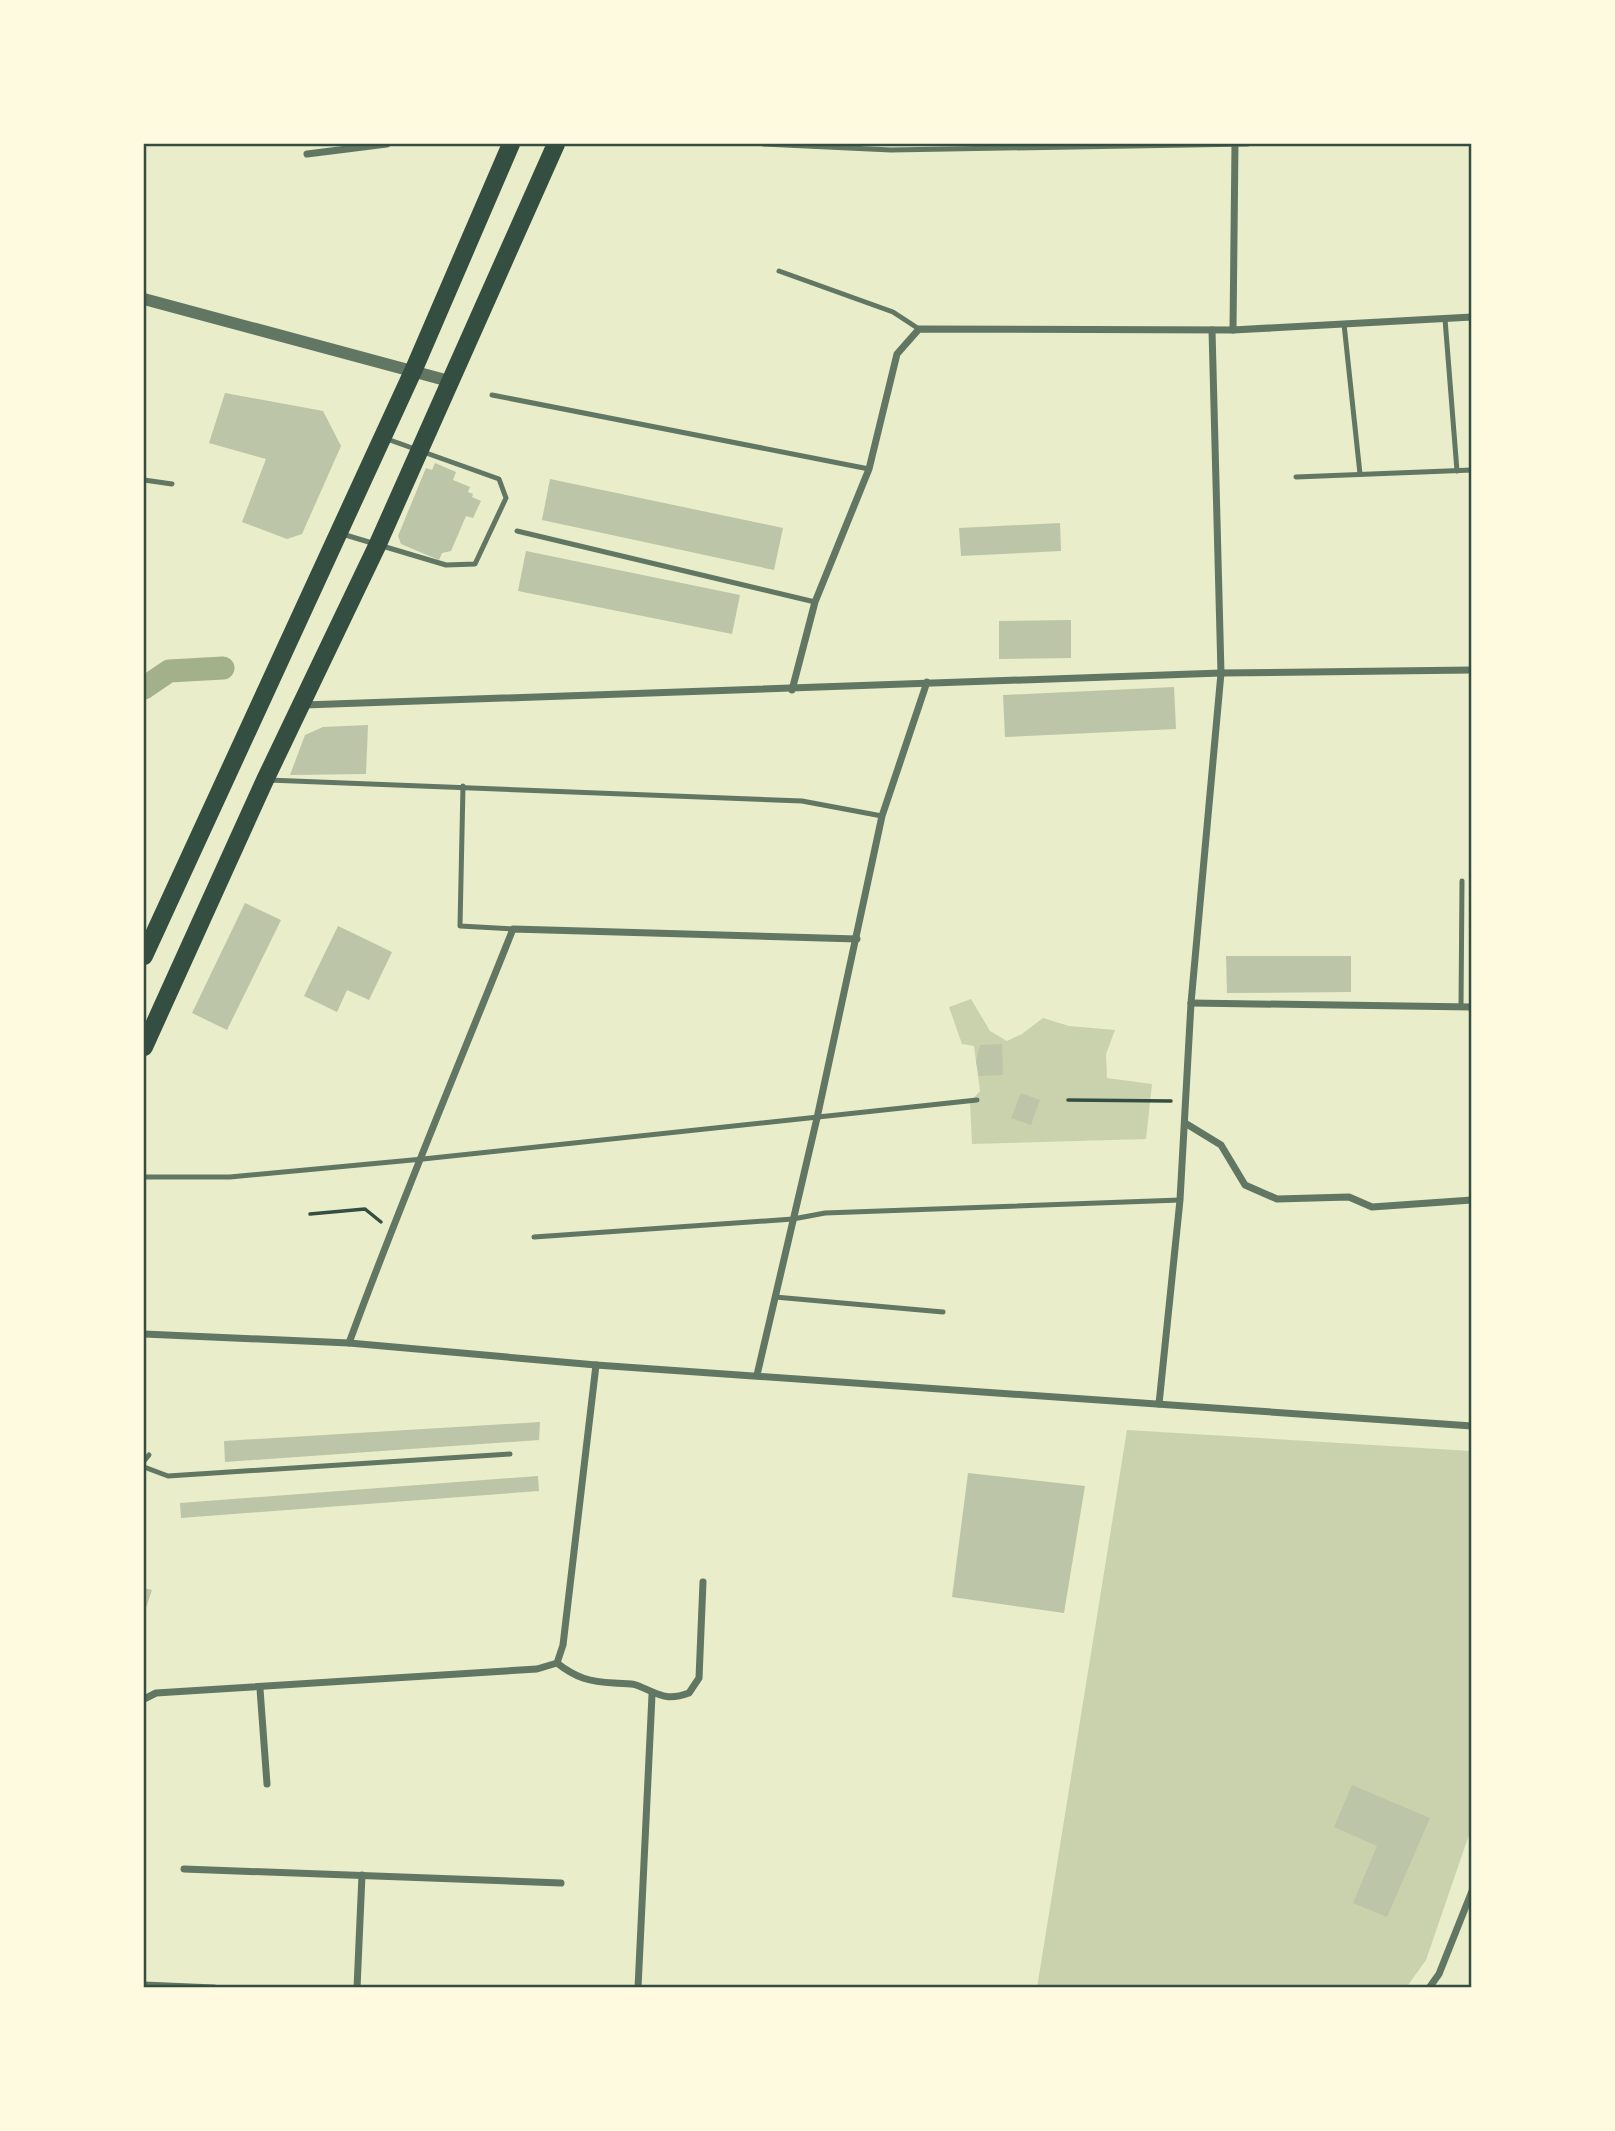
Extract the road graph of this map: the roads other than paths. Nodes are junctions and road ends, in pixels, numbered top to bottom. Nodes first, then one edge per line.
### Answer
1 (387, 144) edge
2 (511, 144) edge
3 (555, 144) edge
4 (763, 144) edge
5 (1234, 144) edge
6 (1248, 144) edge
7 (892, 146) edge
8 (307, 154) dead end
9 (779, 271) dead end
10 (144, 299) edge
11 (1472, 317) edge
12 (1445, 319) junction
13 (1344, 324) junction
14 (919, 329) junction
15 (1212, 330) junction
16 (1233, 330) junction
17 (414, 369) junction
18 (449, 380) junction
19 (492, 395) dead end
20 (383, 437) junction
21 (417, 451) junction
22 (869, 469) junction
23 (1472, 470) edge
24 (1457, 471) junction
25 (1360, 474) junction
26 (1296, 477) dead end
27 (144, 480) edge
28 (172, 484) dead end
29 (517, 531) dead end
30 (339, 533) junction
31 (377, 546) junction
32 (815, 602) junction
33 (1472, 670) edge
34 (1221, 673) junction
35 (927, 682) junction
36 (792, 690) junction
37 (299, 705) junction
38 (265, 780) junction
39 (463, 786) junction
40 (882, 816) junction
41 (1462, 881) dead end
42 (513, 929) junction
43 (857, 939) junction
44 (144, 956) edge
45 (1191, 1003) junction
46 (1461, 1007) junction
47 (1472, 1007) edge
48 (144, 1047) edge
49 (977, 1100) dead end
50 (817, 1118) junction
51 (1185, 1123) junction
52 (423, 1159) junction
53 (144, 1177) edge
54 (1180, 1200) junction
55 (1472, 1200) edge
56 (793, 1219) junction
57 (534, 1237) dead end
58 (775, 1297) junction
59 (943, 1312) dead end
60 (144, 1334) edge
61 (349, 1343) junction
62 (596, 1365) junction
63 (757, 1375) junction
64 (1159, 1404) junction
65 (1472, 1426) edge
66 (510, 1454) dead end
67 (149, 1455) dead end
68 (144, 1461) edge
69 (144, 1467) edge
70 (702, 1582) dead end
71 (557, 1663) junction
72 (260, 1689) junction
73 (652, 1695) junction
74 (144, 1699) edge
75 (267, 1784) dead end
76 (184, 1870) dead end
77 (362, 1875) junction
78 (561, 1883) dead end
79 (1472, 1891) edge
80 (144, 1984) edge
81 (214, 1987) edge
82 (357, 1987) edge
83 (638, 1987) edge
84 (1429, 1987) edge

1 - 8 street
2 - 17 main road
3 - 18 main road
4 - 7 lane
5 - 6 lane
5 - 7 lane
5 - 16 street
9 - 14 lane
10 - 17 street
11 - 12 street
12 - 13 street
12 - 24 lane
13 - 16 street
13 - 25 lane
14 - 15 street
14 - 22 street
15 - 16 street
15 - 34 street
17 - 18 street
17 - 20 main road
18 - 21 main road
19 - 22 lane
20 - 21 lane
20 - 30 main road
21 - 31 main road
21 - 31 lane
22 - 32 street
23 - 24 lane
24 - 25 lane
25 - 26 lane
27 - 28 lane
29 - 32 lane
30 - 31 lane
30 - 44 main road
31 - 37 main road
32 - 36 street
33 - 34 street
34 - 35 street
34 - 45 street
35 - 36 street
35 - 40 street
36 - 37 street
37 - 38 main road
38 - 39 lane
38 - 48 main road
39 - 40 lane
39 - 42 lane
40 - 43 street
41 - 46 lane
42 - 43 street
42 - 52 street
43 - 50 street
45 - 46 street
45 - 51 street
46 - 47 street
49 - 50 lane
50 - 52 lane
50 - 56 street
51 - 54 street
51 - 55 street
52 - 53 lane
52 - 61 street
54 - 56 lane
54 - 64 street
56 - 57 lane
56 - 58 street
58 - 59 lane
58 - 63 street
60 - 61 street
61 - 62 street
62 - 63 street
62 - 71 street
63 - 64 street
64 - 65 street
66 - 69 lane
67 - 68 lane
70 - 73 street
71 - 72 street
71 - 73 street
72 - 74 street
72 - 75 street
73 - 83 street
76 - 77 street
77 - 78 street
77 - 82 street
79 - 84 street
80 - 81 street

